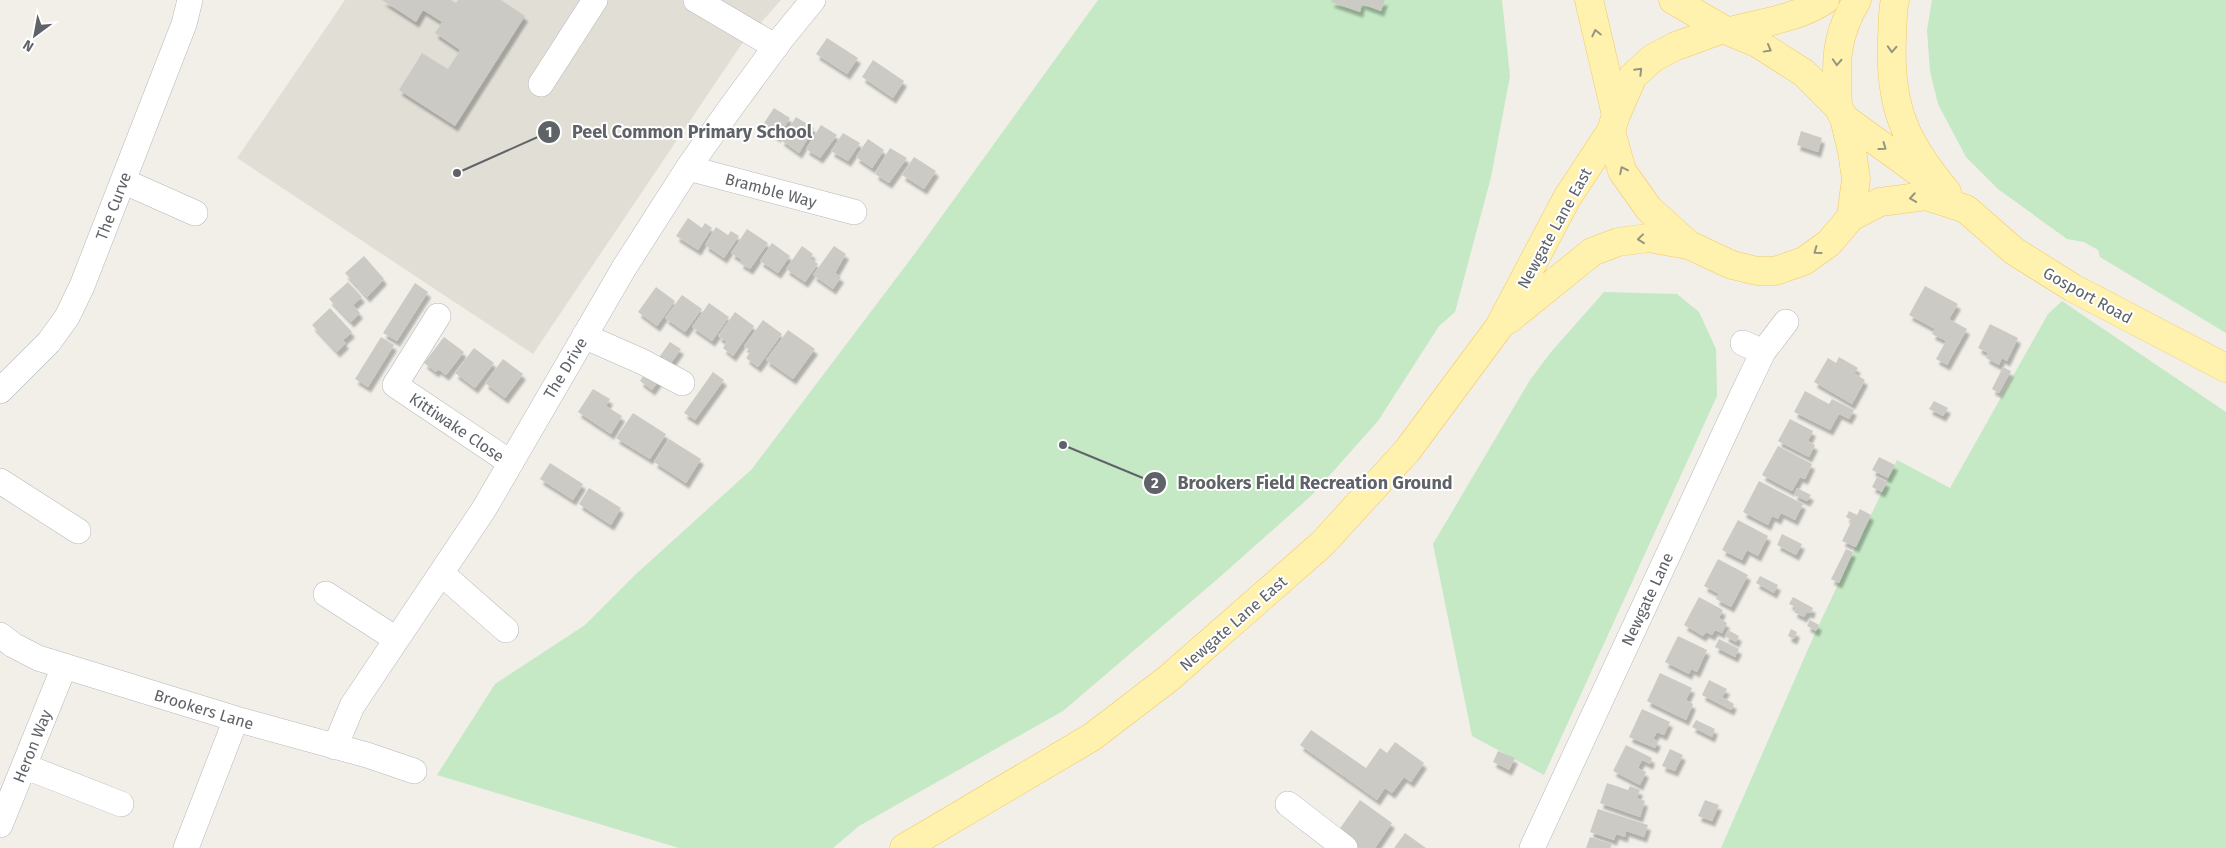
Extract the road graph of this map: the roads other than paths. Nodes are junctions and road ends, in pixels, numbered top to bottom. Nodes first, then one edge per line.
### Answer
1 (190, 0) edge
2 (595, 0) edge
3 (696, 0) edge
4 (813, 0) edge
5 (1589, 0) edge
6 (1673, 0) edge
7 (1825, 0) edge
8 (1857, 0) edge
9 (1895, 0) edge
10 (1726, 30) junction
11 (776, 47) junction
12 (541, 84) dead end
13 (1841, 113) junction
14 (1613, 123) junction
15 (688, 168) junction
16 (123, 182) junction
17 (1953, 199) junction
18 (854, 212) dead end
19 (195, 214) dead end
20 (1851, 216) junction
21 (1689, 245) junction
22 (438, 316) dead end
23 (1786, 322) dead end
24 (1499, 327) junction
25 (584, 336) junction
26 (2226, 368) edge
27 (683, 382) dead end
28 (0, 391) edge
29 (511, 463) junction
30 (0, 481) edge
31 (78, 531) dead end
32 (441, 573) junction
33 (326, 594) dead end
34 (506, 630) dead end
35 (0, 635) edge
36 (396, 639) junction
37 (64, 667) junction
38 (236, 719) junction
39 (335, 747) junction
40 (24, 766) junction
41 (414, 771) dead end
42 (121, 804) dead end
43 (1288, 804) dead end
44 (0, 824) edge
45 (186, 848) edge
46 (904, 848) edge
47 (1345, 848) edge
48 (1532, 848) edge

1 - 16 street, The Curve
2 - 12 street
3 - 11 street
4 - 11 street, The Drive
14 -> 5 main road
6 - 10 main road
7 - 10 main road, Newgate Lane East
8 -> 13 main road
9 -> 17 main road
10 -> 13 main road
14 -> 10 main road, Newgate Lane East
11 - 15 street, The Drive
13 -> 17 main road
13 - 20 main road
21 -> 14 main road
14 - 24 main road, Newgate Lane East
15 - 18 street, Bramble Way
15 - 25 street, The Drive
16 - 19 street
16 - 28 street, The Curve
17 -> 20 main road
17 - 26 main road, Gosport Road
20 -> 21 main road
21 -> 24 main road, Newgate Lane East
22 - 29 street, Kittiwake Close
23 - 48 street, Newgate Lane
24 - 46 main road, Newgate Lane East
25 - 27 street
25 - 29 street, The Drive
29 - 32 street, The Drive
30 - 31 street
32 - 34 street
32 - 36 street, The Drive
33 - 36 street
35 - 37 street, Brookers Lane
36 - 39 street, The Drive
37 - 38 street, Brookers Lane
37 - 40 street, Heron Way
38 - 39 street, Brookers Lane
38 - 45 street
39 - 41 street, Brookers Lane
40 - 42 street
40 - 44 street, Heron Way
43 - 47 street

